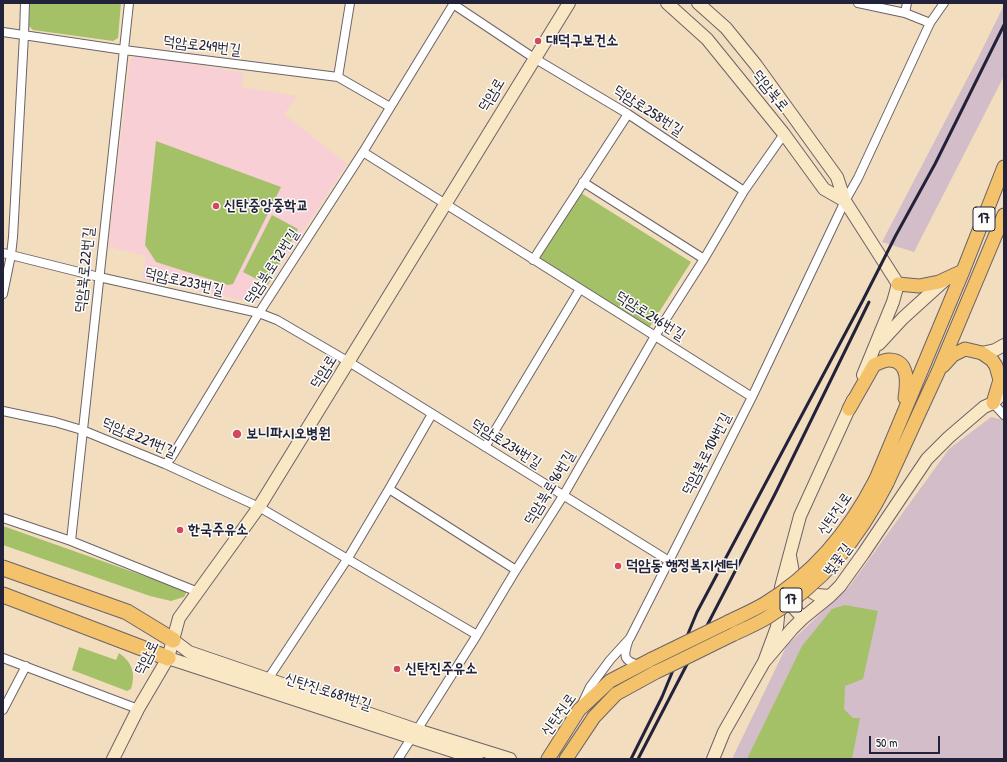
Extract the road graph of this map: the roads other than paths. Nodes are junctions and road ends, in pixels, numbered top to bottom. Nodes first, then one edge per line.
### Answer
1 (25, 3) edge
2 (129, 3) edge
3 (350, 3) edge
4 (568, 3) edge
5 (667, 3) edge
6 (698, 3) edge
7 (858, 3) edge
8 (907, 3) edge
9 (944, 3) edge
10 (453, 4) edge
11 (905, 13) junction
12 (930, 23) junction
13 (3, 32) edge
14 (24, 35) junction
15 (124, 50) junction
16 (534, 58) junction
17 (338, 77) junction
18 (390, 107) junction
19 (628, 114) junction
20 (784, 134) junction
21 (363, 152) junction
22 (1004, 167) edge
23 (583, 182) junction
24 (744, 191) junction
25 (844, 201) junction
26 (445, 205) junction
27 (1004, 215) edge
28 (7, 254) edge
29 (704, 259) junction
30 (534, 260) junction
31 (963, 271) junction
32 (99, 277) junction
33 (948, 277) junction
34 (898, 284) junction
35 (580, 288) junction
36 (3, 294) edge
37 (259, 313) junction
38 (656, 336) junction
39 (1004, 345) edge
40 (873, 351) junction
41 (982, 353) junction
42 (349, 362) junction
43 (938, 372) junction
44 (752, 397) junction
45 (1001, 397) edge
46 (849, 409) junction
47 (3, 410) edge
48 (432, 414) junction
49 (903, 415) junction
50 (1004, 415) edge
51 (82, 430) junction
52 (485, 447) junction
53 (165, 464) junction
54 (882, 481) junction
55 (389, 489) junction
56 (563, 496) junction
57 (259, 507) junction
58 (3, 518) edge
59 (71, 541) junction
60 (790, 555) junction
61 (348, 558) junction
62 (669, 561) junction
63 (3, 568) edge
64 (516, 570) junction
65 (781, 587) junction
66 (198, 592) junction
67 (3, 595) edge
68 (830, 596) junction
69 (804, 618) junction
70 (477, 635) junction
71 (630, 638) junction
72 (173, 640) junction
73 (3, 658) edge
74 (168, 658) junction
75 (764, 662) junction
76 (639, 665) junction
77 (26, 666) junction
78 (268, 679) junction
79 (138, 709) junction
80 (3, 710) edge
81 (579, 710) junction
82 (414, 733) junction
83 (113, 759) edge
84 (398, 759) edge
85 (477, 759) edge
86 (510, 759) edge
87 (548, 759) edge
88 (566, 759) edge
89 (713, 759) edge

1 - 14 street
2 - 15 street, 덕암북로22번길
3 - 17 street
4 - 16 street, 덕암로
5 - 20 street, 덕암북로
6 - 25 street, 덕암북로
7 - 11 street
8 - 11 street
9 - 12 street, 덕암북로104번길
10 - 16 street, 덕암로258번길
10 - 18 street, 덕암북로72번길
11 - 12 street
12 - 25 street, 덕암북로104번길
13 - 14 street, 덕암로249번길
14 - 15 street, 덕암로249번길
14 - 28 street
15 - 17 street, 덕암로249번길
15 - 32 street, 덕암북로22번길
16 - 19 street, 덕암로258번길
16 - 26 street, 덕암로
17 - 18 street, 덕암로249번길
18 - 21 street, 덕암북로72번길
19 - 23 street
19 - 24 street, 덕암로258번길
20 - 24 street, 덕암북로96번길
20 - 25 street, 덕암북로
21 - 26 street, 덕암로246번길
21 - 37 street, 덕암북로72번길
22 - 31 main road, 신탄진로 / 17
23 - 29 street
23 - 30 street
24 - 29 street, 덕암북로96번길
25 - 34 street, 덕암북로
25 - 44 street, 덕암북로104번길
26 - 30 street, 덕암로246번길
26 - 42 street, 덕암로
27 - 43 main road, 신탄진로 / 17
28 - 32 street, 덕암로233번길
28 - 36 street
29 - 38 street, 덕암북로96번길
30 - 35 street, 덕암로246번길
31 - 33 main road
31 - 49 main road, 신탄진로 / 17
32 - 37 street, 덕암로233번길
32 - 51 street, 덕암북로22번길
33 - 34 main road
33 - 40 street
34 - 40 street, 신탄진로
35 - 38 street, 덕암로246번길
35 - 52 street
37 - 42 street, 덕암로233번길
37 - 53 street, 덕암북로72번길
38 - 44 street, 덕암로246번길
38 - 56 street, 덕암북로96번길
39 - 41 street
40 - 46 street, 신탄진로
41 - 43 main road
41 - 45 main road
42 - 48 street, 덕암로234번길
42 - 57 street, 덕암로
43 - 54 main road, 신탄진로 / 17
44 - 62 street, 덕암북로104번길
45 - 50 street
45 - 68 street, 벚꽃길
46 - 49 main road
46 - 60 street, 신탄진로
47 - 51 street, 덕암로221번길
48 - 52 street, 덕암로234번길
48 - 55 street, 신탄진로681번길
49 - 54 main road, 신탄진로 / 17
51 - 53 street, 덕암로221번길
51 - 59 street, 덕암북로22번길
52 - 56 street, 덕암로234번길
53 - 57 street, 덕암로221번길
54 - 76 main road, 신탄진로 / 17, bridge
54 - 88 main road, 신탄진로 / 17, bridge
55 - 61 street, 신탄진로681번길
55 - 64 street
56 - 62 street, 덕암로234번길
56 - 64 street, 덕암북로96번길
57 - 61 street, 덕암로221번길
57 - 66 street, 덕암로
58 - 59 street
59 - 66 street
60 - 65 street, 신탄진로
60 - 68 street
61 - 70 street, 덕암로221번길
61 - 78 street, 신탄진로681번길
62 - 71 street, 덕암북로104번길
63 - 72 highway
64 - 70 street, 덕암북로96번길
65 - 69 street
65 - 75 street, 신탄진로
66 - 72 street, 덕암로
67 - 74 highway
68 - 69 street, 벚꽃길
69 - 75 street, 벚꽃길
70 - 82 street, 덕암북로96번길
71 - 76 street
71 - 81 street, 덕암북로104번길
72 - 74 street, 덕암로
72 - 78 street, 신탄진로681번길
73 - 77 street
74 - 79 street, 덕암로
74 - 82 street, 신탄진로681번길
75 - 89 street, 벚꽃길
76 - 81 main road, 신탄진로 / 17
77 - 79 street
77 - 80 street
78 - 82 street, 신탄진로681번길
79 - 83 street, 덕암로
81 - 87 main road, 신탄진로 / 17
82 - 84 street, 덕암북로96번길
82 - 85 street, 신탄진로681번길
82 - 86 street, 신탄진로681번길

